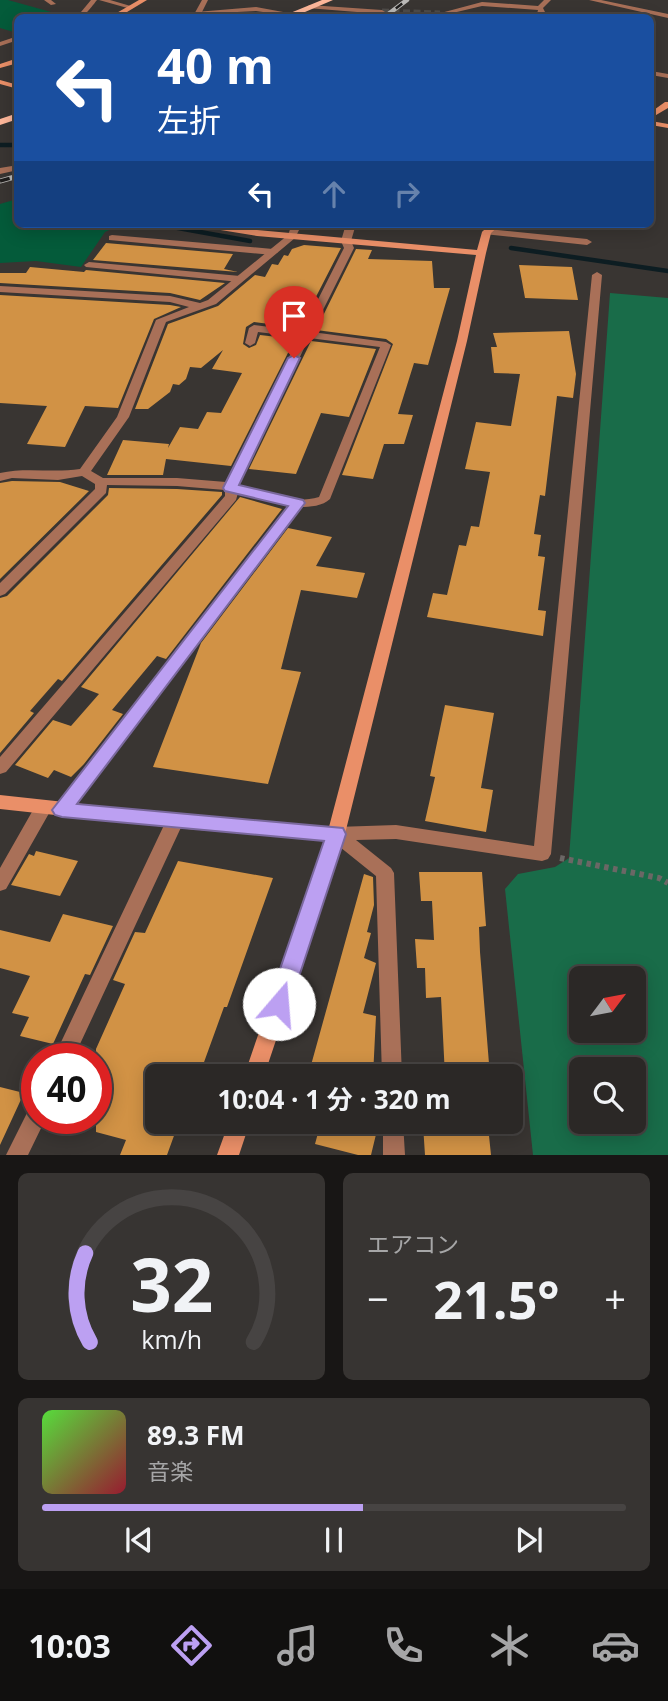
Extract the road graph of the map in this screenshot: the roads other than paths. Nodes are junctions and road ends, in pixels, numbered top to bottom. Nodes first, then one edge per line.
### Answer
1 (94, 0) edge
2 (102, 0) edge
3 (144, 0) edge
4 (328, 0) edge
5 (548, 0) edge
6 (592, 0) edge
7 (650, 3) dead end
8 (131, 7) junction
9 (668, 7) edge
10 (309, 8) junction
11 (540, 8) junction
12 (357, 11) junction
13 (382, 12) dead end
14 (81, 14) edge
15 (118, 14) edge
16 (207, 14) edge
17 (277, 14) edge
18 (292, 14) edge
19 (354, 14) edge
20 (440, 14) dead end
21 (541, 14) edge
22 (668, 16) edge
23 (232, 228) edge
24 (295, 228) edge
25 (350, 228) edge
26 (492, 228) edge
27 (292, 236) junction
28 (112, 238) dead end
29 (346, 241) junction
30 (587, 242) dead end
31 (273, 252) junction
32 (481, 253) junction
33 (89, 265) dead end
34 (597, 275) dead end
35 (240, 279) junction
36 (0, 289) edge
37 (200, 306) junction
38 (306, 334) junction
39 (250, 343) dead end
40 (84, 472) junction
41 (0, 477) edge
42 (101, 482) junction
43 (230, 488) junction
44 (298, 503) junction
45 (0, 591) edge
46 (0, 768) edge
47 (0, 802) edge
48 (43, 808) junction
49 (62, 810) junction
50 (175, 821) junction
51 (336, 834) junction
52 (0, 884) edge
53 (71, 1043) edge
54 (258, 1064) edge
55 (392, 1064) edge
56 (27, 1134) edge
57 (235, 1134) edge
58 (393, 1134) edge
59 (17, 1155) edge
60 (228, 1155) edge
61 (394, 1155) edge

1 - 14 street
2 - 8 street
3 - 8 street
4 - 10 main road
5 - 11 street
6 - 22 street
7 - 9 street
8 - 15 street
10 - 12 street
10 - 18 main road
11 - 20 street
11 - 21 street
12 - 13 street
12 - 19 street
16 - 17 street
23 - 27 street
24 - 27 street
25 - 29 street
26 - 30 street
26 - 32 street
27 - 29 street
27 - 31 street
28 - 31 street
29 - 32 street
29 - 38 street
31 - 35 street
32 - 51 street
33 - 35 street
34 - 51 street
35 - 37 street
36 - 37 street
37 - 40 street
38 - 39 street
38 - 43 street
38 - 44 street
40 - 41 street
40 - 42 street
42 - 43 street
42 - 45 street
43 - 44 street
43 - 46 street
44 - 49 street
47 - 48 street
48 - 49 street
48 - 52 street
49 - 50 street
50 - 51 street
50 - 53 street
51 - 54 street
51 - 55 street
56 - 59 street
57 - 60 street
58 - 61 street

